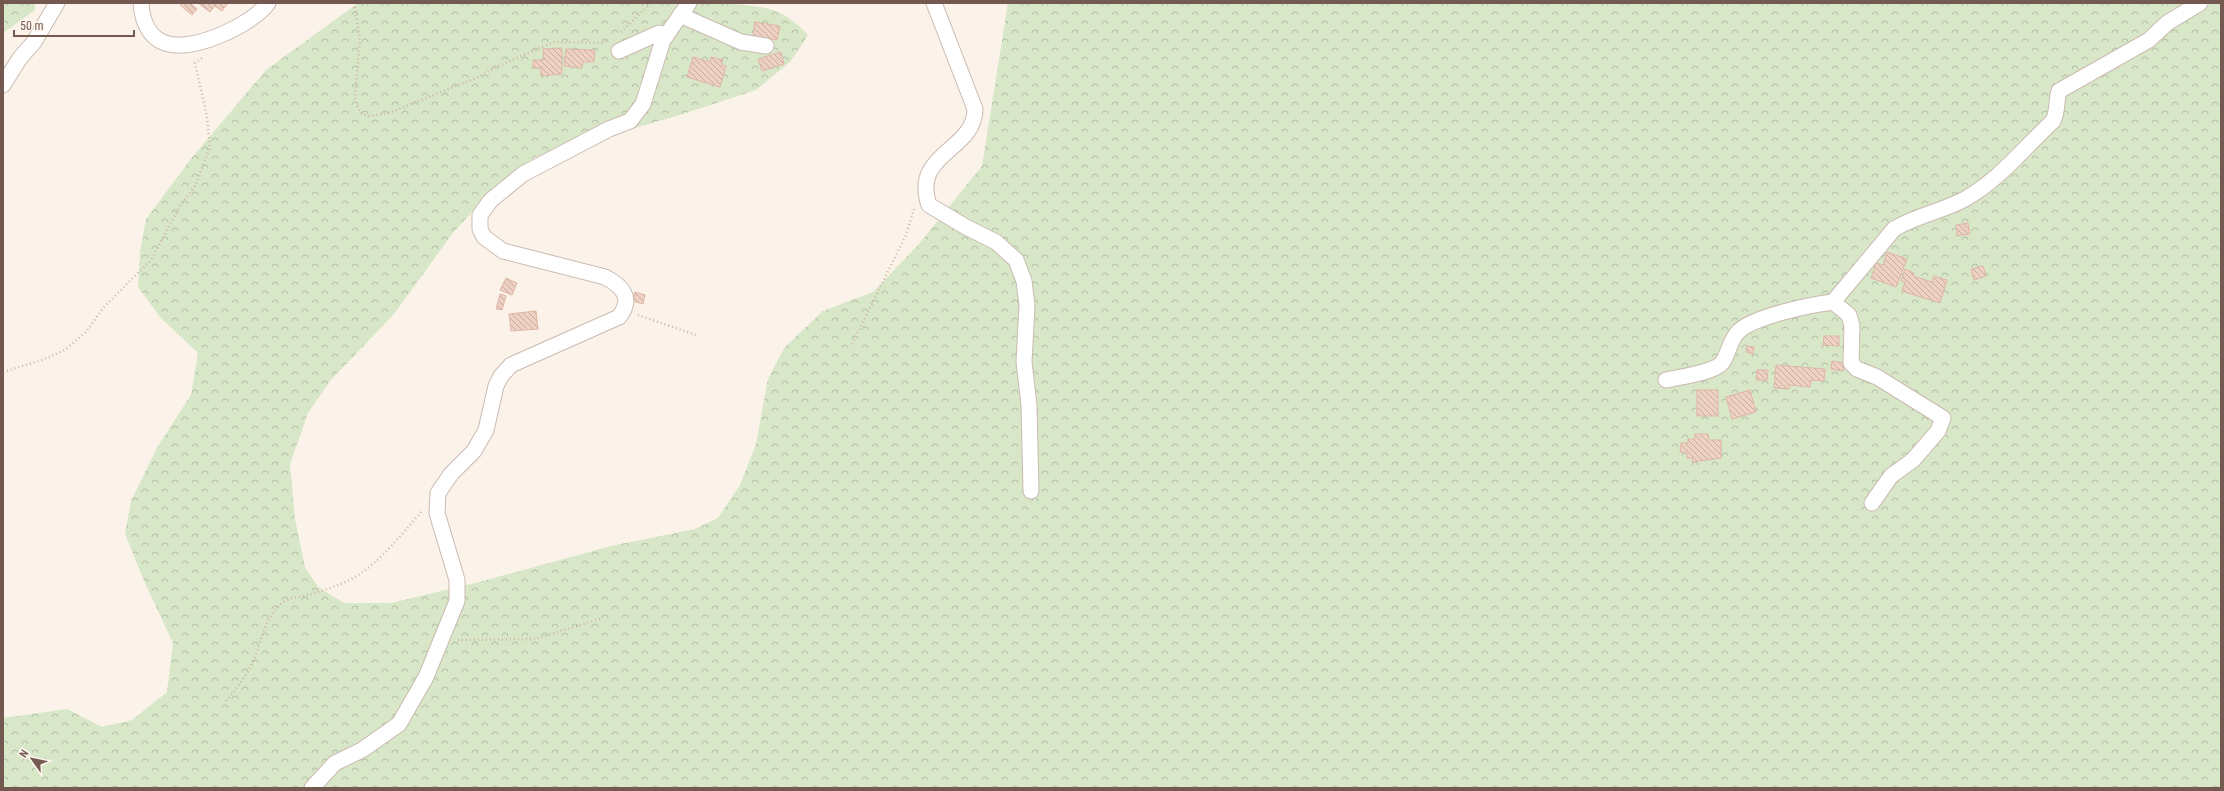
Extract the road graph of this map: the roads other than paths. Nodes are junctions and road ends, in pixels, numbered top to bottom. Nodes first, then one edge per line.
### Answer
1 (57, 3) edge
2 (142, 3) edge
3 (268, 3) edge
4 (689, 3) edge
5 (934, 3) edge
6 (2200, 3) edge
7 (680, 15) junction
8 (666, 36) junction
9 (766, 46) dead end
10 (619, 52) dead end
11 (3, 86) edge
12 (1832, 302) junction
13 (1666, 380) dead end
14 (1031, 491) dead end
15 (1872, 503) dead end
16 (312, 788) edge

1 - 11 street
2 - 3 street
4 - 7 street
5 - 14 street
6 - 12 street
7 - 8 street
7 - 9 street
8 - 10 street
8 - 16 street
12 - 13 street
12 - 15 street

